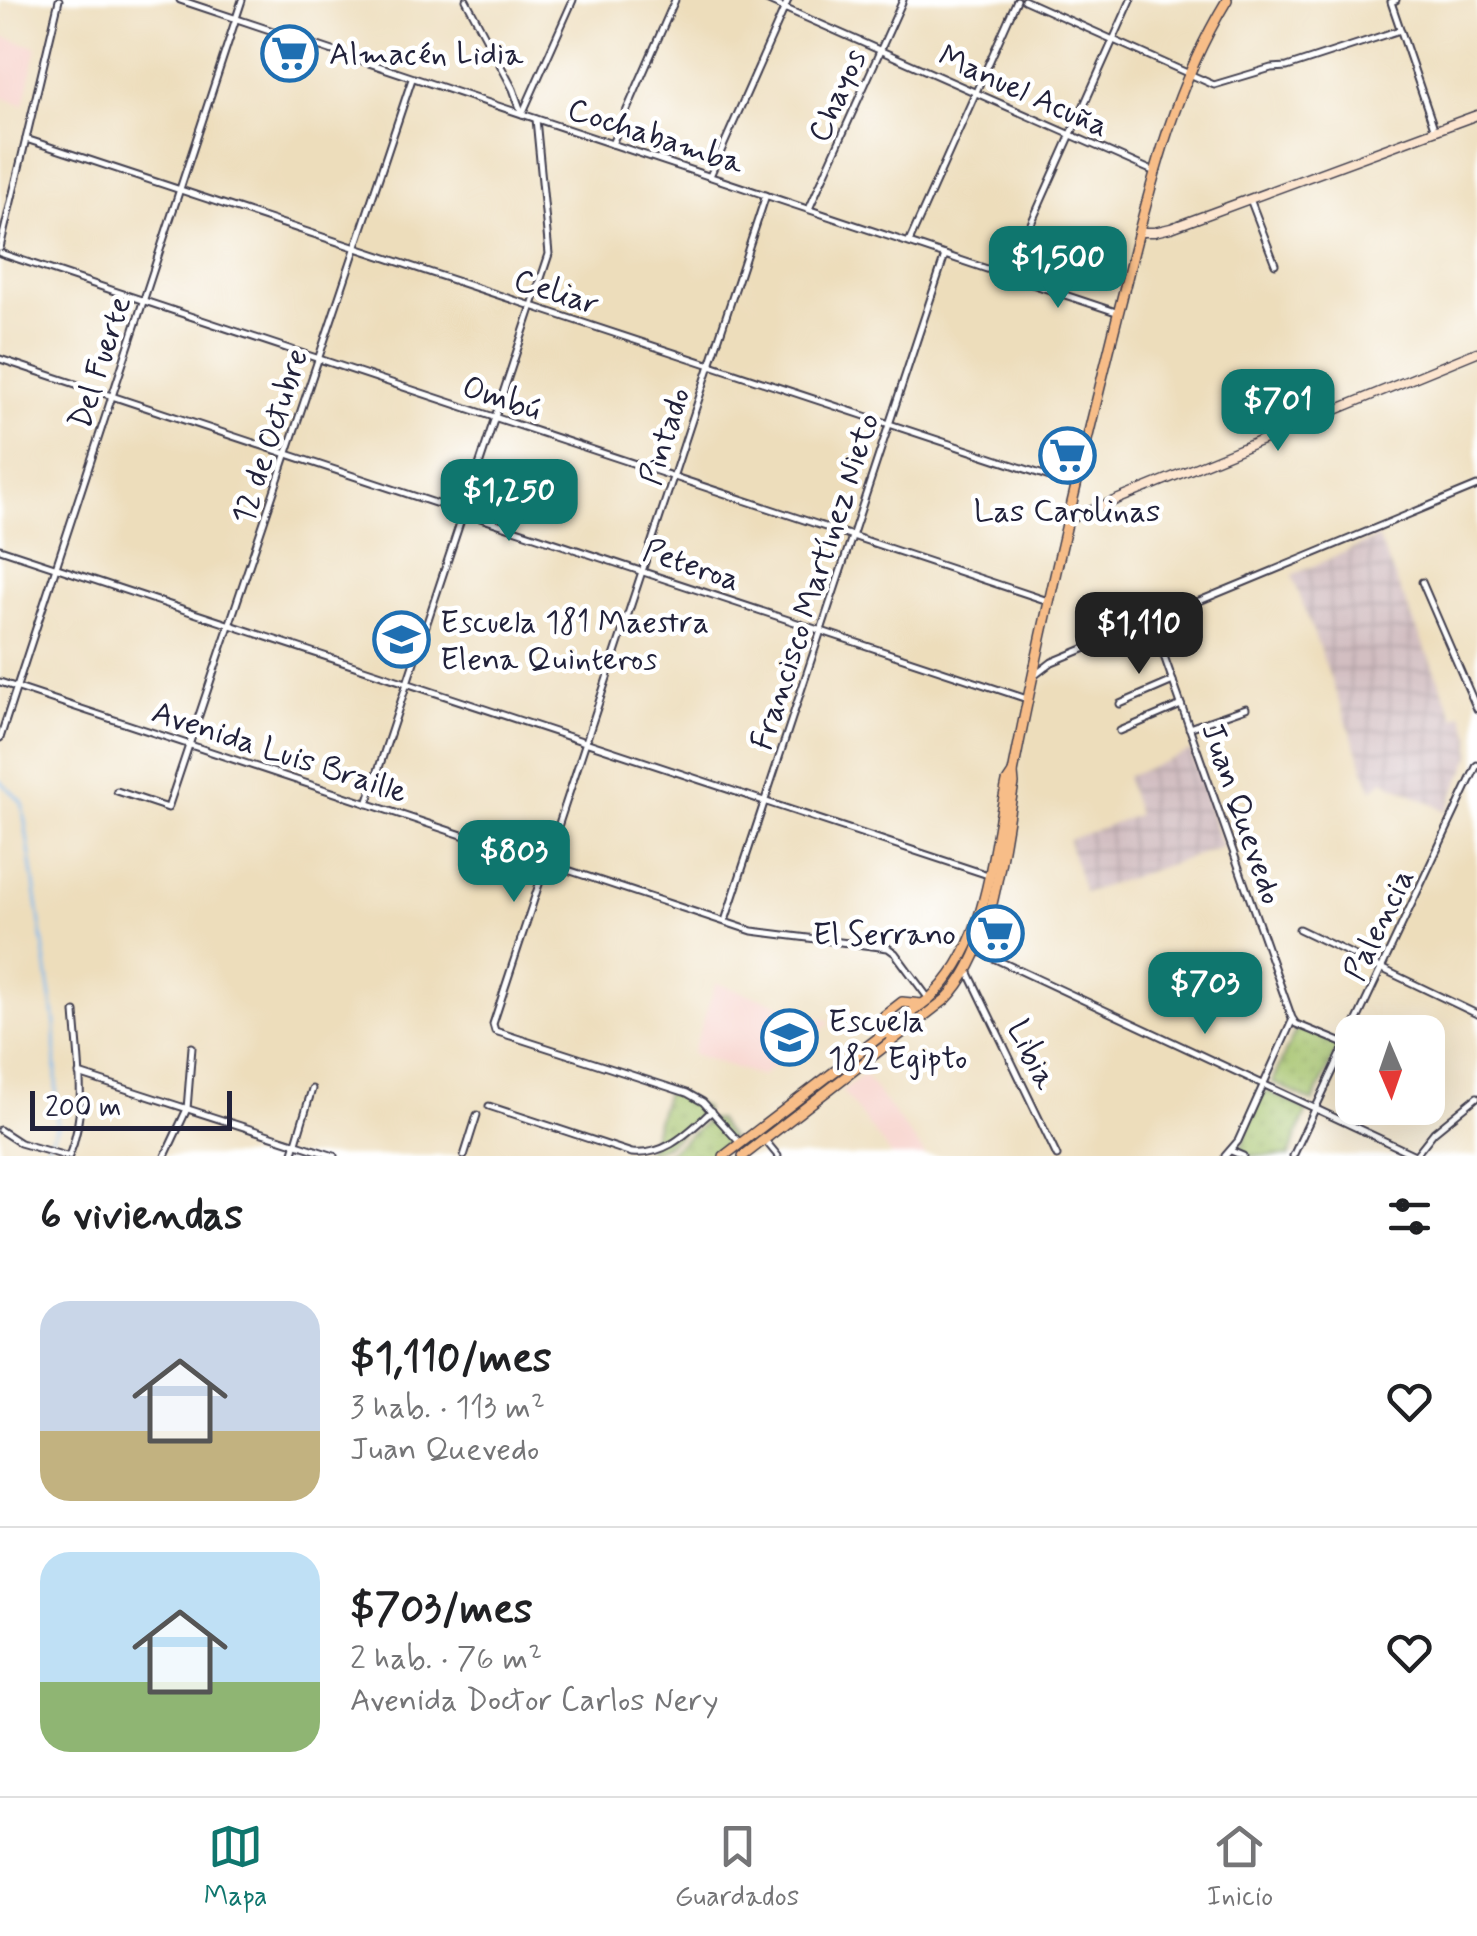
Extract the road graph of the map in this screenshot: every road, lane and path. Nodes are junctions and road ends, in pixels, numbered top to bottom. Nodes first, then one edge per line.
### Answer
1 (59, 0) edge
2 (180, 0) edge
3 (242, 0) edge
4 (466, 0) edge
5 (573, 0) edge
6 (675, 0) edge
7 (766, 0) edge
8 (788, 0) edge
9 (903, 0) edge
10 (1020, 0) edge
11 (1131, 0) edge
12 (1227, 0) edge
13 (1393, 1) edge
14 (785, 8) junction
15 (236, 18) junction
16 (1400, 30) junction
17 (1114, 40) junction
18 (881, 51) junction
19 (1188, 72) junction
20 (412, 79) junction
21 (976, 93) junction
22 (522, 114) junction
23 (1477, 115) edge
24 (536, 119) junction
25 (1435, 131) junction
26 (1069, 134) junction
27 (26, 140) junction
28 (611, 144) junction
29 (1155, 172) junction
30 (710, 176) junction
31 (178, 190) junction
32 (766, 195) junction
33 (1250, 200) junction
34 (809, 209) junction
35 (1139, 232) junction
36 (908, 242) junction
37 (356, 249) junction
38 (0, 250) edge
39 (945, 255) junction
40 (1275, 264) dead end
41 (1008, 275) junction
42 (142, 300) junction
43 (532, 307) junction
44 (1119, 313) junction
45 (1477, 352) edge
46 (0, 359) edge
47 (318, 359) junction
48 (711, 366) junction
49 (112, 394) junction
50 (496, 418) junction
51 (888, 424) junction
52 (286, 454) junction
53 (674, 478) junction
54 (1074, 485) junction
55 (1477, 486) edge
56 (466, 511) junction
57 (1065, 521) junction
58 (850, 536) junction
59 (0, 549) edge
60 (56, 566) junction
61 (643, 572) junction
62 (1422, 582) dead end
63 (1048, 601) junction
64 (1152, 622) junction
65 (230, 625) junction
66 (820, 631) junction
67 (1037, 650) junction
68 (1052, 662) junction
69 (1032, 678) junction
70 (1173, 681) junction
71 (0, 682) edge
72 (408, 684) junction
73 (15, 687) junction
74 (1028, 699) junction
75 (1120, 704) dead end
76 (1181, 705) junction
77 (1246, 708) dead end
78 (1477, 709) edge
79 (1189, 728) junction
80 (1120, 731) dead end
81 (0, 738) edge
82 (588, 741) junction
83 (190, 746) junction
84 (1477, 765) edge
85 (117, 791) dead end
86 (766, 802) junction
87 (367, 804) junction
88 (546, 863) junction
89 (992, 876) junction
90 (724, 921) junction
91 (1299, 929) dead end
92 (978, 951) junction
93 (1381, 969) junction
94 (968, 972) junction
95 (925, 1001) junction
96 (76, 1012) dead end
97 (1477, 1014) edge
98 (1359, 1015) edge
99 (1292, 1018) junction
100 (889, 1036) junction
101 (1335, 1040) edge
102 (192, 1047) dead end
103 (1335, 1065) edge
104 (78, 1074) junction
105 (1264, 1084) junction
106 (312, 1090) dead end
107 (1477, 1097) edge
108 (489, 1106) dead end
109 (187, 1108) junction
110 (1315, 1108) junction
111 (712, 1111) junction
112 (478, 1114) dead end
113 (0, 1130) edge
114 (764, 1138) junction
115 (740, 1142) junction
116 (296, 1144) junction
117 (1228, 1153) edge
118 (67, 1156) edge
119 (166, 1156) edge
120 (292, 1156) edge
121 (334, 1156) edge
122 (464, 1156) edge
123 (724, 1156) edge
124 (742, 1156) edge
125 (778, 1156) edge
126 (1057, 1156) edge
127 (1243, 1156) edge
128 (1292, 1156) edge
129 (1416, 1156) edge

1 - 27 street
2 - 15 street, Cochabamba
3 - 15 street, Del Fuerte
4 - 22 street
5 - 22 street
6 - 28 street
7 - 14 street, Manuel Acuña
8 - 14 street
9 - 18 street, Chayos
10 - 17 street
10 - 21 street
11 - 17 street
12 - 19 main road
13 - 16 street
14 - 18 street, Manuel Acuña
14 - 30 street
15 - 20 street, Cochabamba
15 - 31 street, Del Fuerte
16 - 19 street
16 - 25 street
17 - 19 street
17 - 26 street
18 - 21 street, Manuel Acuña
18 - 34 street, Chayos
19 - 29 main road
20 - 22 street, Cochabamba
20 - 37 street, 12 de Octubre
21 - 26 street, Manuel Acuña
21 - 36 street
22 - 24 street, Cochabamba
23 - 25 street
24 - 28 street, Cochabamba
24 - 43 street
25 - 33 street
26 - 29 street, Manuel Acuña
26 - 41 street
27 - 31 street, Celiar
27 - 38 street
28 - 30 street, Cochabamba
29 - 35 main road
30 - 32 street, Cochabamba
31 - 37 street, Celiar
31 - 42 street, Del Fuerte
32 - 34 street, Cochabamba
32 - 48 street, Pintado
33 - 35 street
33 - 40 street
34 - 36 street, Cochabamba
35 - 44 main road
36 - 39 street, Cochabamba
37 - 43 street, Celiar
37 - 47 street, 12 de Octubre
38 - 42 street, Ombú
39 - 41 street, Cochabamba
39 - 51 street, Francisco Martínez Nieto
41 - 44 street, Cochabamba
42 - 47 street, Ombú
42 - 49 street, Del Fuerte
43 - 48 street, Celiar
43 - 50 street
44 - 54 main road
45 - 57 street
46 - 49 street, Peteroa
47 - 50 street, Ombú
47 - 52 street, 12 de Octubre
48 - 51 street, Celiar
48 - 53 street, Pintado
49 - 52 street, Peteroa
49 - 60 street, Del Fuerte
50 - 53 street, Ombú
50 - 56 street
51 - 54 street, Celiar
51 - 58 street, Francisco Martínez Nieto
52 - 56 street, Peteroa
52 - 65 street, 12 de Octubre
53 - 58 street, Ombú
53 - 61 street, Pintado
54 - 57 main road
55 - 64 street
56 - 61 street, Peteroa
56 - 72 street
57 - 63 main road
58 - 63 street, Ombú
58 - 66 street, Francisco Martínez Nieto
59 - 60 street
60 - 65 street
60 - 73 street, Del Fuerte
61 - 66 street, Peteroa
61 - 82 street, Pintado
62 - 78 street
63 - 67 main road
64 - 68 street
64 - 70 street, Juan Quevedo
65 - 72 street
65 - 83 street, 12 de Octubre
66 - 74 street, Peteroa
66 - 86 street, Francisco Martínez Nieto
67 - 68 street
67 - 69 main road
68 - 69 street
69 - 74 main road
70 - 75 street
70 - 76 street, Juan Quevedo
71 - 73 street, Avenida Luis Braille
72 - 82 street
72 - 87 street
73 - 81 street, Del Fuerte
73 - 83 street, Avenida Luis Braille
74 - 89 main road
76 - 79 street, Juan Quevedo
76 - 80 street
77 - 79 street
79 - 99 street, Juan Quevedo
82 - 86 street
82 - 88 street, Pintado
83 - 85 street, 12 de Octubre
83 - 87 street, Avenida Luis Braille
84 - 93 street, Palencia
86 - 89 street
86 - 90 street, Francisco Martínez Nieto
87 - 88 street, Avenida Luis Braille
88 - 90 street, Avenida Luis Braille
88 - 111 street, Pintado
89 - 92 main road
89 - 95 main road
90 - 95 street, Avenida Luis Braille
91 - 93 street
92 - 94 main road
92 - 105 street
93 - 97 street
93 - 98 street, Palencia
94 - 100 main road
94 - 126 street, Libia
95 - 100 main road
96 - 104 street
99 - 101 street
99 - 105 street
100 - 114 main road
100 - 115 main road
102 - 109 street
103 - 110 street, Palencia
104 - 109 street
104 - 118 street
105 - 110 street
105 - 117 street
106 - 116 street
107 - 129 street
108 - 111 street
109 - 116 street
109 - 119 street
110 - 128 street, Palencia
110 - 129 street
111 - 115 street
112 - 122 street
113 - 118 street
114 - 124 main road
114 - 125 street
115 - 123 main road
116 - 120 street
116 - 121 street
117 - 127 street

